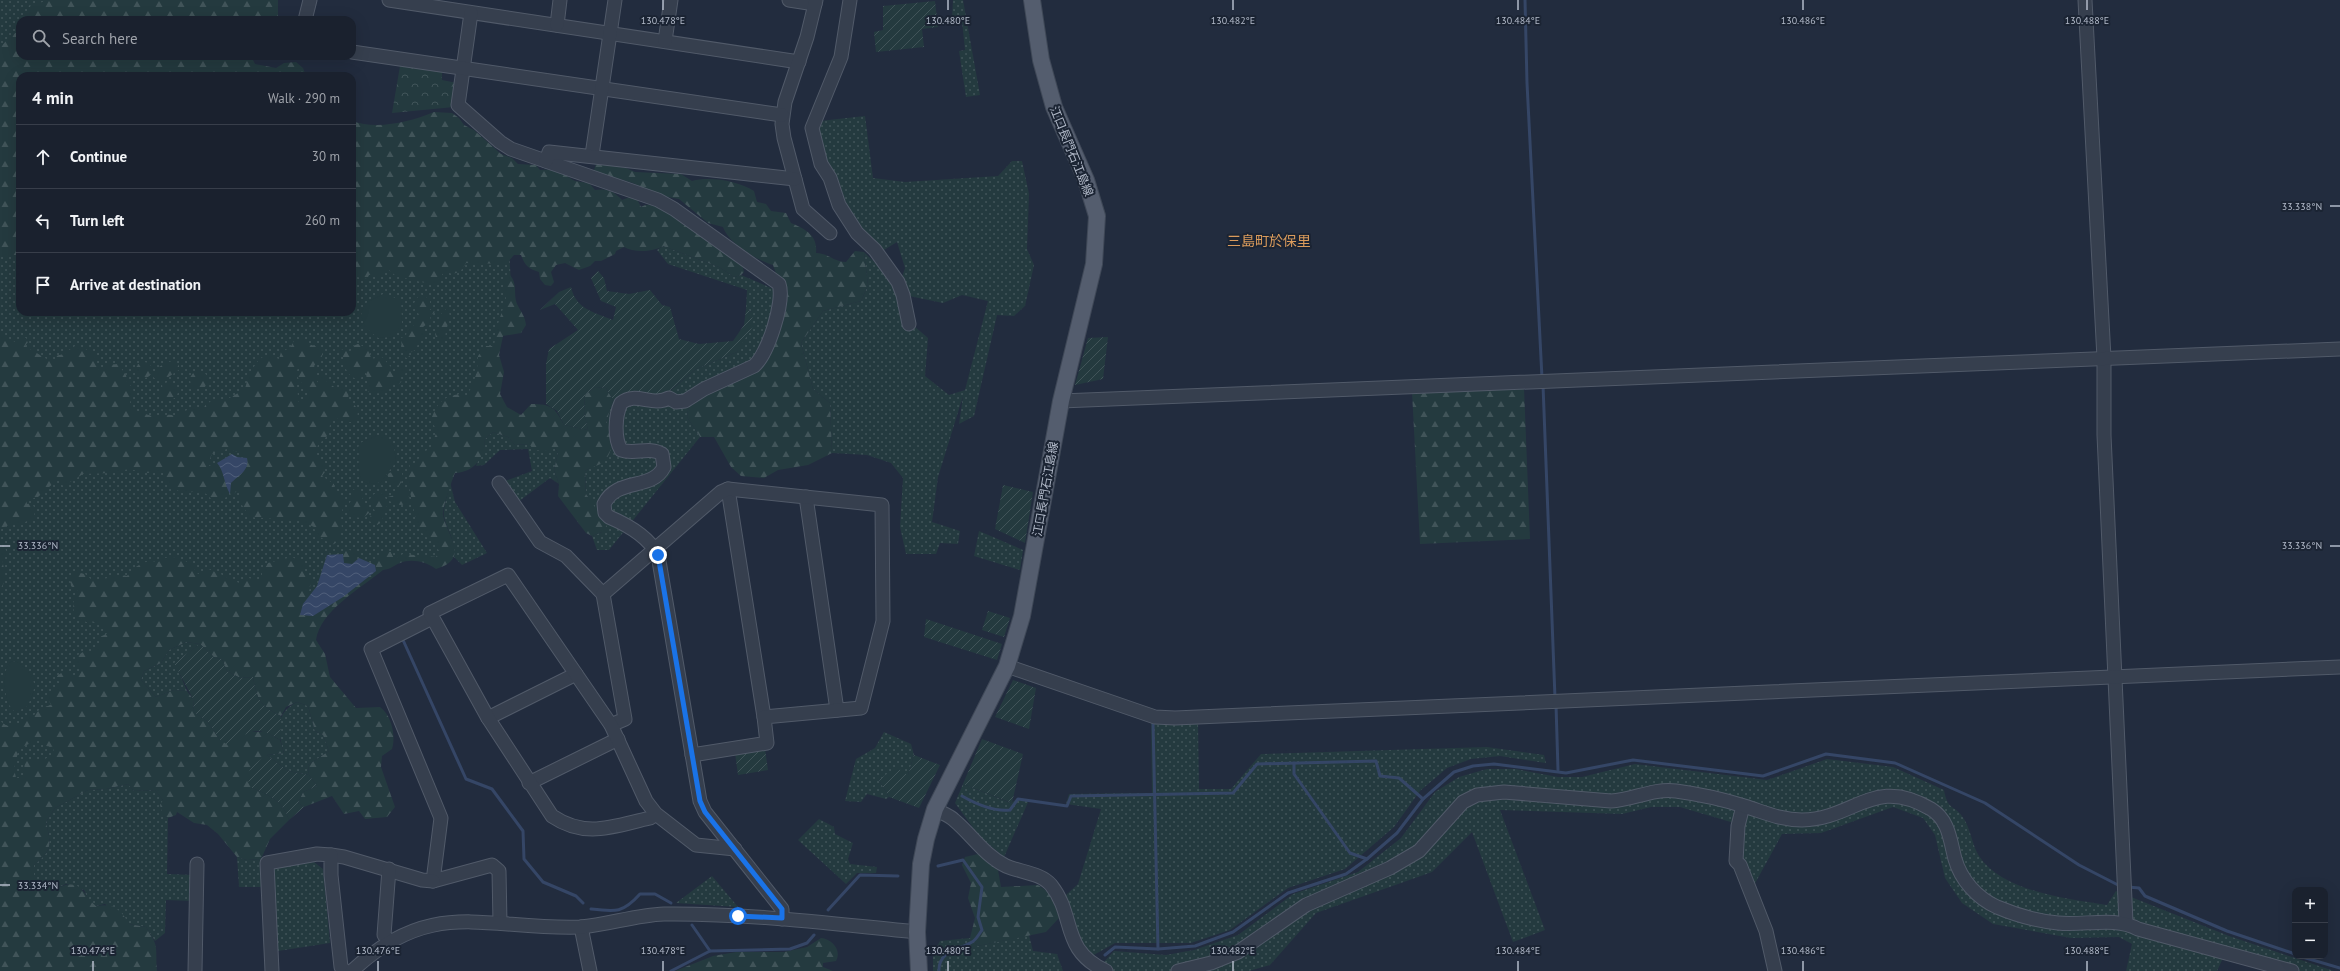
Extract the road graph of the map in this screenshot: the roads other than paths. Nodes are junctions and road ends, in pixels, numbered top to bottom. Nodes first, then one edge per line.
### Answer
1 (310, 0) edge
2 (389, 0) edge
3 (560, 0) edge
4 (615, 0) edge
5 (671, 0) edge
6 (789, 0) edge
7 (850, 0) edge
8 (1032, 0) edge
9 (2086, 0) edge
10 (816, 2) edge
11 (471, 13) junction
12 (306, 16) edge
13 (557, 25) junction
14 (610, 34) junction
15 (665, 41) junction
16 (356, 53) edge
17 (799, 62) junction
18 (464, 70) junction
19 (603, 91) junction
20 (782, 115) junction
21 (592, 155) junction
22 (546, 161) junction
23 (796, 179) junction
24 (830, 232) dead end
25 (909, 324) dead end
26 (2340, 349) edge
27 (2104, 358) junction
28 (1061, 401) junction
29 (499, 483) dead end
30 (728, 489) junction
31 (806, 497) junction
32 (655, 548) junction
33 (603, 594) junction
34 (432, 618) junction
35 (1007, 666) junction
36 (2340, 668) edge
37 (576, 674) junction
38 (2116, 677) junction
39 (836, 710) junction
40 (764, 717) junction
41 (488, 718) junction
42 (611, 725) junction
43 (618, 739) junction
44 (692, 755) junction
45 (529, 783) junction
46 (1743, 806) junction
47 (935, 809) junction
48 (656, 814) junction
49 (735, 850) junction
50 (331, 855) junction
51 (197, 864) dead end
52 (389, 869) junction
53 (433, 881) junction
54 (782, 918) junction
55 (2126, 922) junction
56 (500, 923) junction
57 (581, 926) junction
58 (917, 932) junction
59 (389, 941) junction
60 (1775, 970) edge
61 (195, 971) edge
62 (272, 971) edge
63 (345, 971) edge
64 (352, 971) edge
65 (590, 971) edge
66 (919, 971) edge
67 (1106, 971) edge
68 (1178, 971) edge
69 (2292, 971) edge

1 - 12 street
2 - 11 street
3 - 13 street
4 - 14 street
5 - 15 street
6 - 10 street
7 - 25 street
8 - 28 main road, 江口長門石江島線
9 - 27 street
10 - 17 street
11 - 13 street
11 - 18 street
13 - 14 street
14 - 15 street
14 - 19 street
15 - 17 street
16 - 18 street
17 - 20 street
18 - 19 street
18 - 22 street
19 - 20 street
19 - 21 street
20 - 23 street
21 - 22 street
21 - 23 street
22 - 32 street
23 - 24 street
26 - 27 street
27 - 28 street
27 - 38 street
28 - 35 main road, 江口長門石江島線
29 - 33 street
30 - 31 street
30 - 32 street
30 - 40 street
31 - 39 street
31 - 39 street
32 - 33 street
32 - 44 street
33 - 42 street
34 - 37 street
34 - 41 street
34 - 53 street
35 - 38 street
35 - 47 main road, 江口長門石江島線
36 - 38 street
37 - 41 street
37 - 42 street
38 - 55 street
39 - 40 street
40 - 44 street
41 - 45 street
42 - 43 street
43 - 45 street
43 - 48 street
44 - 49 street
45 - 48 street
46 - 55 street
46 - 60 street
46 - 68 street
47 - 58 main road, 江口長門石江島線
47 - 67 street
48 - 49 street
49 - 54 street
50 - 52 street
50 - 62 street
50 - 63 street
51 - 61 street
52 - 53 street
52 - 59 street
53 - 56 street
54 - 57 street
54 - 58 street
55 - 69 street
56 - 57 street
56 - 59 street
57 - 65 street
58 - 66 main road, 江口長門石江島線
59 - 64 street

